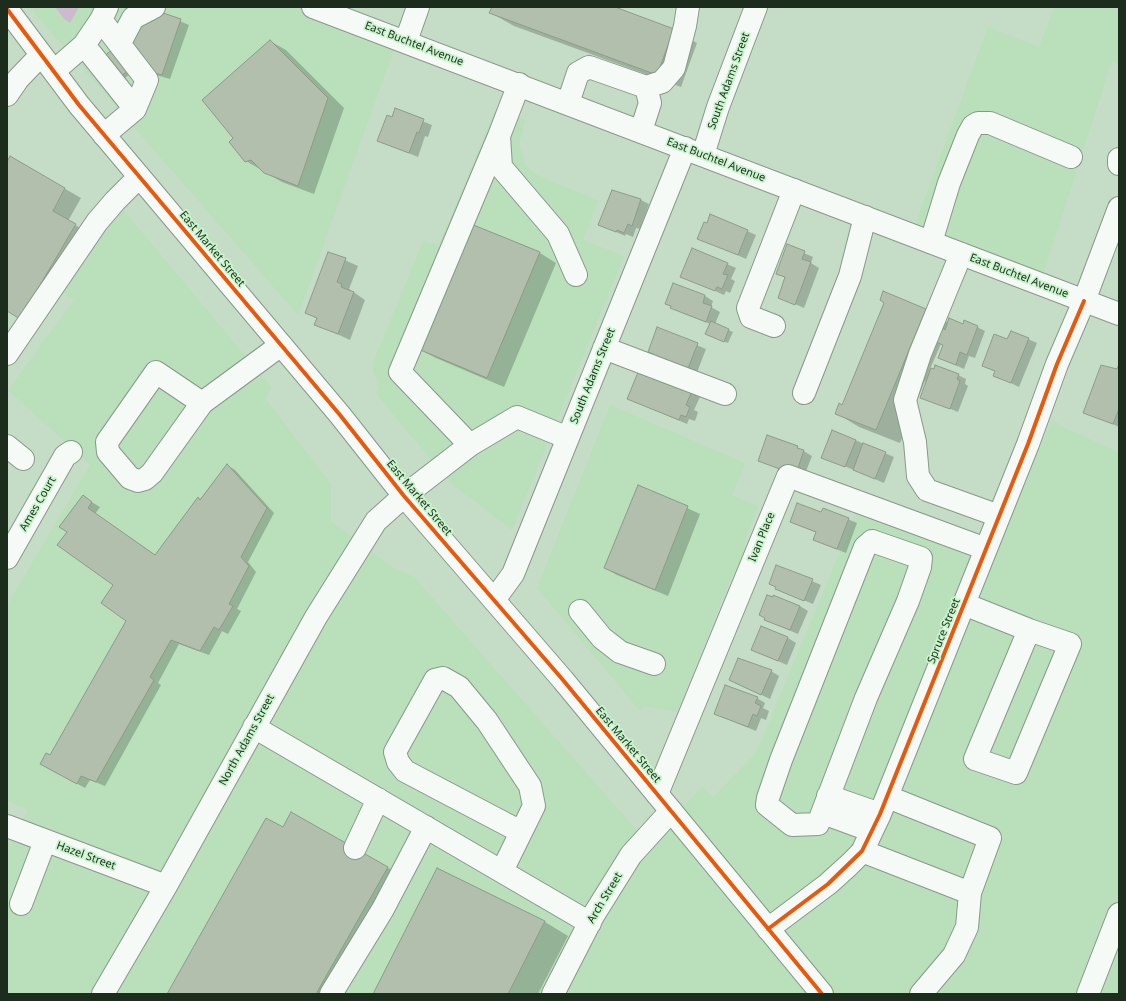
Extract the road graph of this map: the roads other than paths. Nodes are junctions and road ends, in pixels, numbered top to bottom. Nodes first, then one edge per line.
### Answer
1 (154, 7) edge
2 (313, 7) edge
3 (418, 7) edge
4 (688, 7) edge
5 (756, 7) edge
6 (7, 10) edge
7 (104, 14) edge
8 (406, 41) junction
9 (120, 44) junction
10 (84, 45) junction
11 (47, 64) junction
12 (519, 84) junction
13 (646, 87) junction
14 (7, 94) edge
15 (568, 103) junction
16 (135, 109) junction
17 (641, 131) junction
18 (104, 135) junction
19 (499, 136) junction
20 (694, 151) junction
21 (1071, 158) dead end
22 (1119, 159) edge
23 (1119, 164) edge
24 (139, 177) junction
25 (794, 190) junction
26 (1119, 208) edge
27 (865, 217) junction
28 (931, 242) junction
29 (961, 254) junction
30 (576, 275) dead end
31 (1084, 301) junction
32 (1119, 314) edge
33 (774, 326) dead end
34 (281, 345) junction
35 (604, 348) junction
36 (7, 354) edge
37 (804, 393) dead end
38 (725, 394) dead end
39 (202, 403) junction
40 (571, 430) junction
41 (470, 445) junction
42 (7, 446) edge
43 (71, 452) dead end
44 (24, 459) dead end
45 (404, 496) junction
46 (999, 516) junction
47 (986, 549) junction
48 (7, 558) edge
49 (494, 600) junction
50 (964, 604) junction
51 (580, 611) dead end
52 (1029, 630) junction
53 (654, 664) dead end
54 (254, 727) junction
55 (657, 794) junction
56 (378, 799) junction
57 (825, 804) junction
58 (671, 811) junction
59 (880, 814) junction
60 (7, 826) edge
61 (426, 827) junction
62 (521, 832) junction
63 (45, 841) junction
64 (356, 848) dead end
65 (862, 851) junction
66 (502, 871) junction
67 (166, 886) junction
68 (970, 893) junction
69 (20, 904) dead end
70 (1119, 914) edge
71 (590, 923) junction
72 (768, 929) junction
73 (103, 994) edge
74 (331, 994) edge
75 (554, 994) edge
76 (822, 994) edge
77 (921, 994) edge
78 (1088, 994) edge

1 - 9 street
2 - 8 street, East Buchtel Avenue
3 - 8 street
4 - 13 street
5 - 20 street, South Adams Street
6 - 11 street, East Market Street
7 - 9 street
7 - 10 street
8 - 12 street, East Buchtel Avenue
9 - 16 street
10 - 11 street
10 - 16 street
11 - 14 street
11 - 18 street, East Market Street
12 - 15 street, East Buchtel Avenue
12 - 19 street
13 - 15 street
13 - 17 street
15 - 17 street, East Buchtel Avenue
16 - 18 street
17 - 20 street, East Buchtel Avenue
18 - 24 street, East Market Street
19 - 30 street
19 - 41 street
20 - 25 street, East Buchtel Avenue
20 - 35 street, South Adams Street
21 - 28 street
22 - 23 street
24 - 34 street, East Market Street
24 - 36 street
25 - 27 street, East Buchtel Avenue
25 - 33 street
26 - 31 street, Spruce Street
27 - 28 street, East Buchtel Avenue
27 - 37 street
28 - 29 street, East Buchtel Avenue
29 - 31 street, East Buchtel Avenue
29 - 46 street
31 - 32 street, East Buchtel Avenue
31 - 46 street, Spruce Street
34 - 39 street
34 - 45 street, East Market Street
35 - 38 street
35 - 40 street, South Adams Street
39 - 39 street
40 - 41 street, North Adams Street
40 - 49 street, South Adams Street
41 - 45 street, North Adams Street
42 - 44 street
43 - 48 street, Ames Court
45 - 49 street, East Market Street
45 - 54 street, North Adams Street
46 - 47 street, Spruce Street
47 - 50 street, Spruce Street
47 - 55 street, Ivan Place
49 - 55 street, East Market Street
50 - 52 street
50 - 59 street, Spruce Street
51 - 53 street
52 - 52 street
54 - 56 street
54 - 67 street, North Adams Street
55 - 58 street, East Market Street
56 - 61 street
56 - 64 street
57 - 57 street
57 - 59 street
58 - 71 street, Arch Street
58 - 72 street, East Market Street
59 - 65 street, Spruce Street
59 - 68 street
60 - 63 street, Hazel Street
61 - 66 street
61 - 74 street
62 - 62 street
62 - 66 street
63 - 67 street, Hazel Street
63 - 69 street
65 - 68 street
65 - 72 street, Spruce Street
66 - 71 street
67 - 73 street, North Adams Street
68 - 77 street
70 - 78 street
71 - 75 street, Arch Street
72 - 76 street, East Market Street

